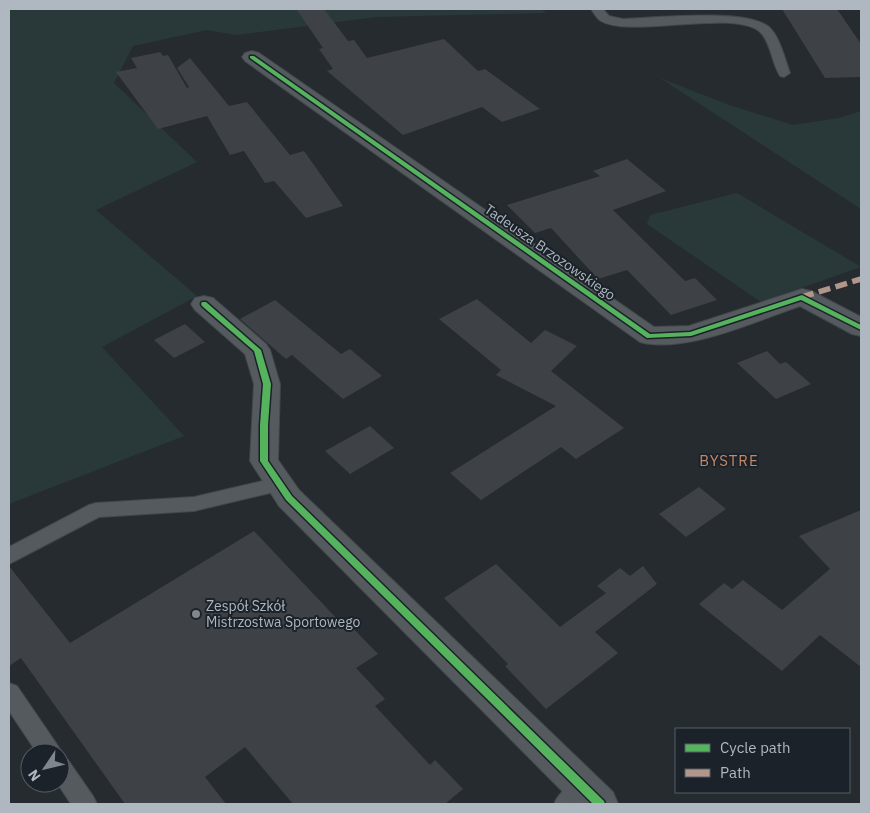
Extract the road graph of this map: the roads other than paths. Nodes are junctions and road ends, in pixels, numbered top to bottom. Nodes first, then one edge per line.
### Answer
1 (597, 9) edge
2 (252, 57) dead end
3 (784, 73) dead end
4 (204, 304) dead end
5 (861, 328) edge
6 (280, 484) junction
7 (9, 556) edge
8 (9, 693) edge
9 (43, 743) edge
10 (70, 782) edge
11 (584, 799) edge
12 (85, 804) edge

1 - 3 lane
2 - 5 street, Tadeusza Brzozowskiego
4 - 6 street
6 - 7 lane
6 - 11 street
8 - 9 lane
10 - 12 lane

